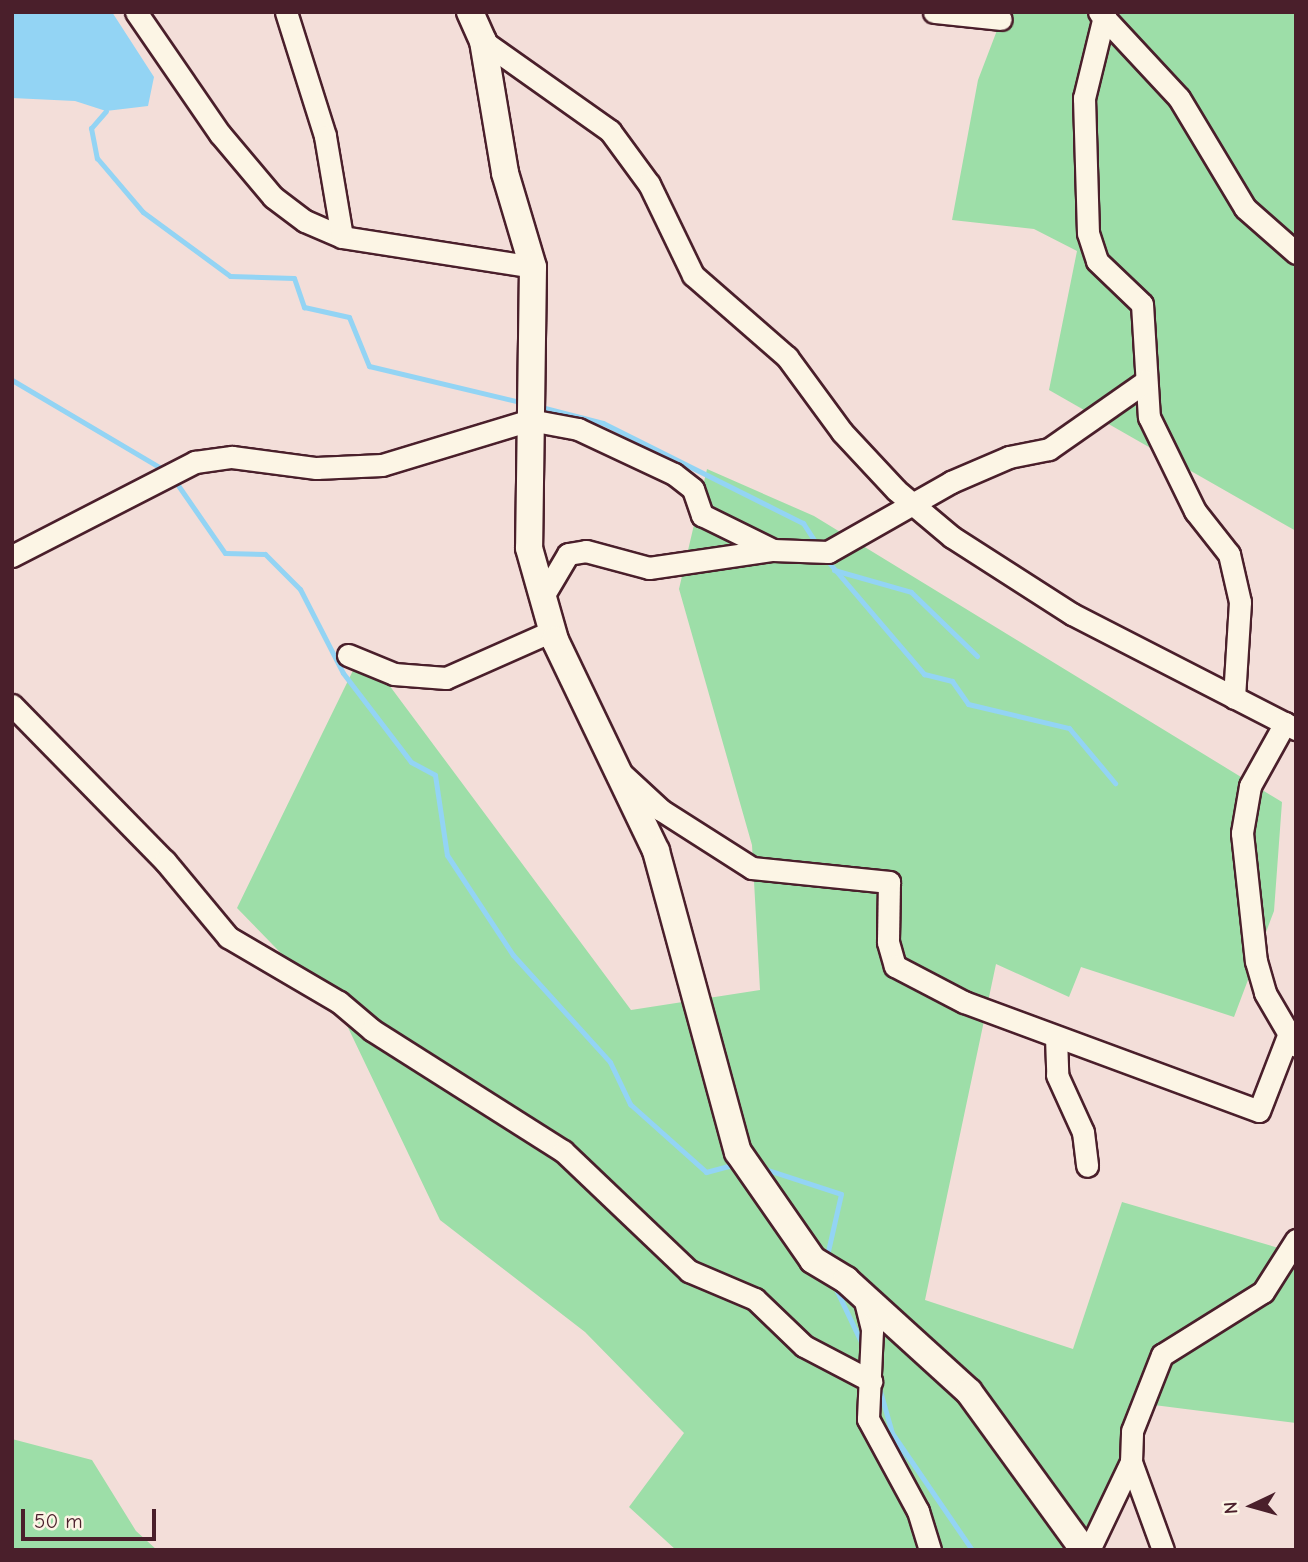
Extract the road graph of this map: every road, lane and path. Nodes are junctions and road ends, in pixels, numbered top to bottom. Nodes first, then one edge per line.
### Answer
1 (136, 12) edge
2 (286, 12) edge
3 (934, 12) edge
4 (471, 13) edge
5 (1102, 14) edge
6 (1001, 19) dead end
7 (483, 41) junction
8 (342, 237) junction
9 (1296, 253) edge
10 (533, 267) junction
11 (1146, 381) junction
12 (530, 420) junction
13 (912, 503) junction
14 (773, 550) junction
15 (12, 556) edge
16 (542, 598) junction
17 (552, 631) junction
18 (348, 655) dead end
19 (1234, 698) junction
20 (12, 705) edge
21 (1291, 726) edge
22 (621, 773) junction
23 (1056, 1037) junction
24 (1292, 1041) edge
25 (1087, 1166) dead end
26 (1296, 1240) edge
27 (864, 1297) junction
28 (871, 1381) junction
29 (1131, 1462) junction
30 (930, 1550) edge
31 (1086, 1550) edge
32 (1163, 1550) edge

1 - 8 street
2 - 8 street
3 - 6 street
4 - 7 street
5 - 9 street
5 - 11 street
7 - 10 street
7 - 13 street
8 - 10 street
10 - 12 street
11 - 13 street
11 - 19 street
12 - 14 street
12 - 15 street
12 - 16 street
13 - 14 street
13 - 19 street
14 - 16 street
16 - 17 street
17 - 18 street
17 - 22 street
19 - 21 street
20 - 28 street
21 - 24 street
22 - 23 street
22 - 27 street
23 - 24 street
23 - 25 street
26 - 29 street
27 - 28 street
27 - 31 street
28 - 30 street
29 - 31 street
29 - 32 street

